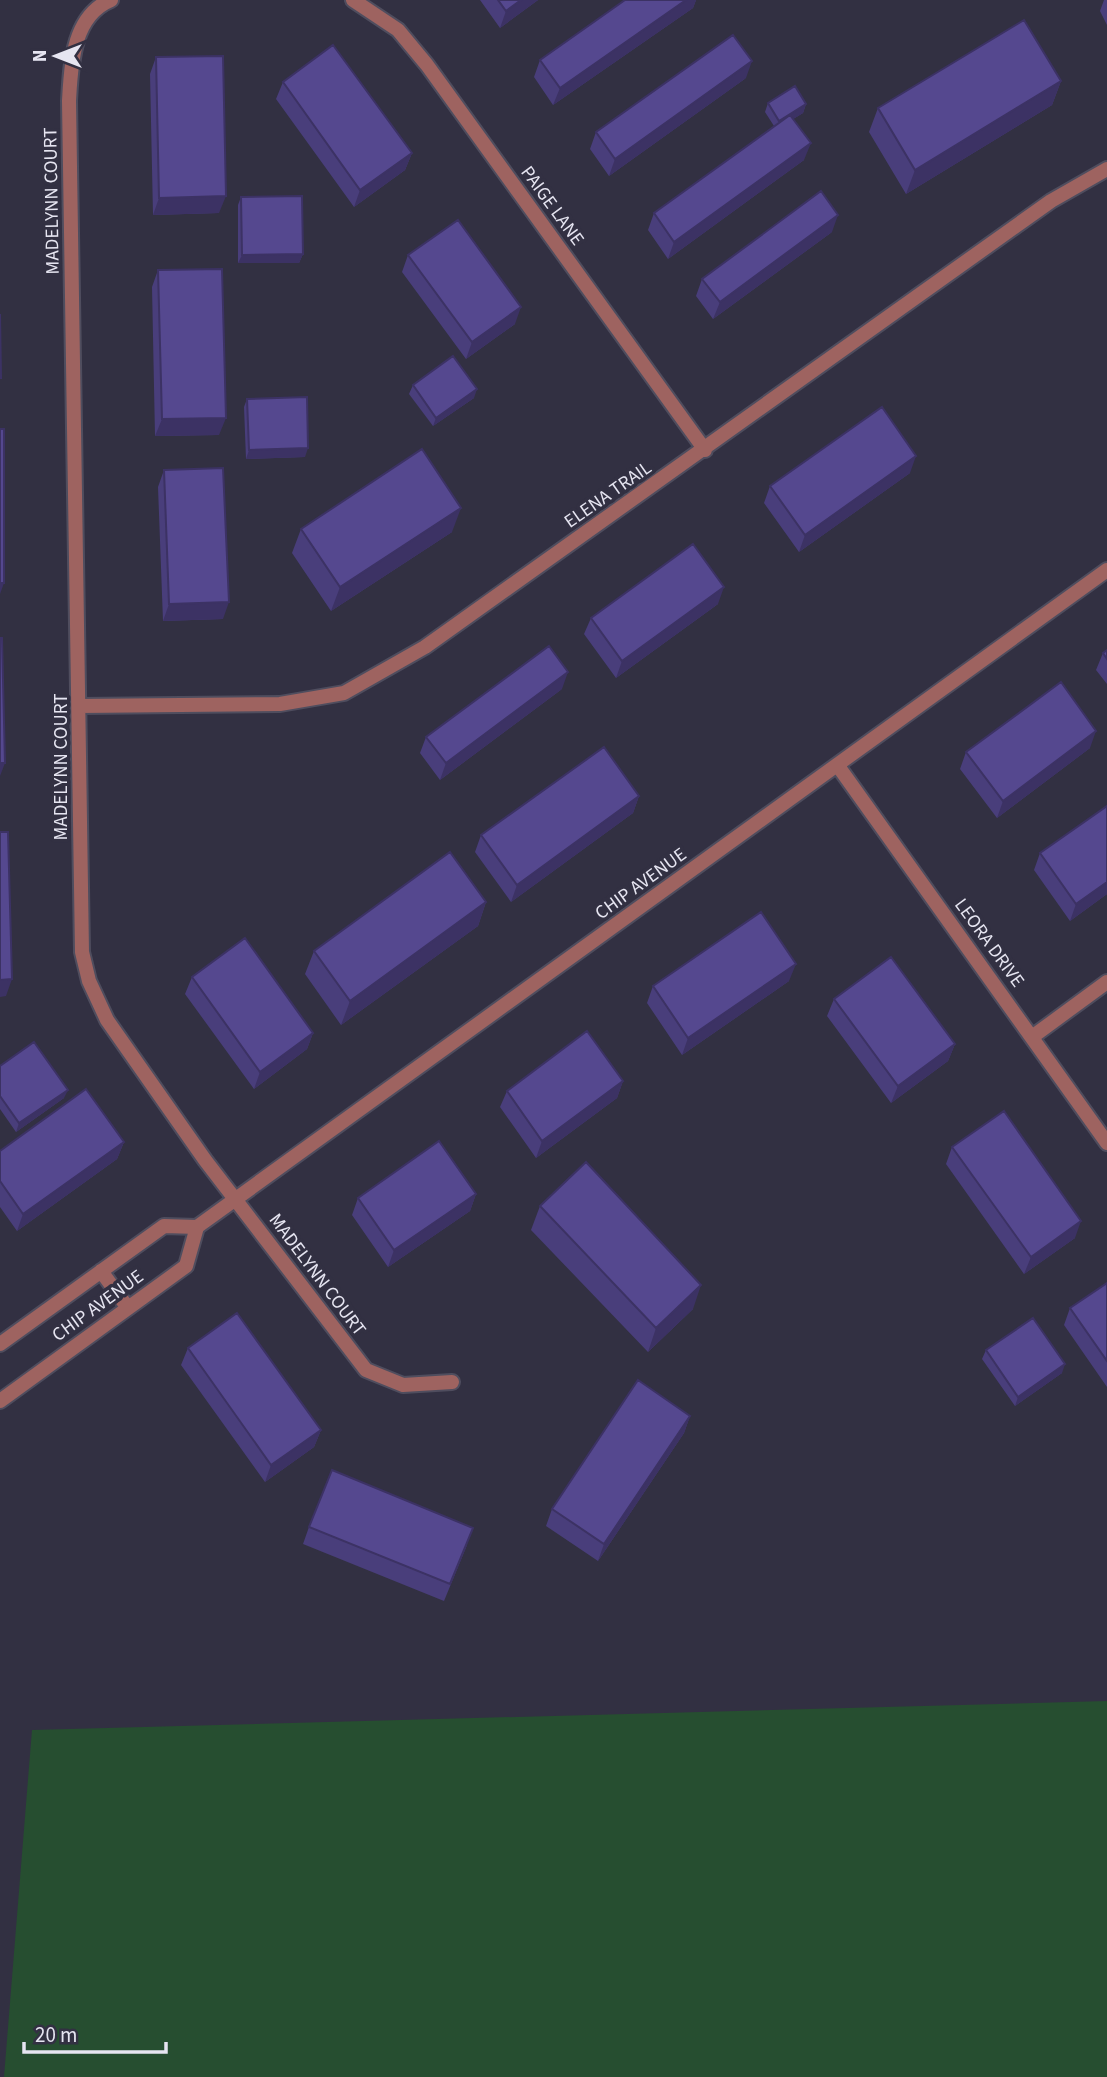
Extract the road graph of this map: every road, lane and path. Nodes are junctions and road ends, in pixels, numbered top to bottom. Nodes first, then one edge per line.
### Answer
1 (111, 0) edge
2 (353, 0) edge
3 (1107, 169) edge
4 (705, 450) junction
5 (1107, 570) edge
6 (80, 706) junction
7 (838, 766) junction
8 (1107, 982) edge
9 (1032, 1037) junction
10 (1107, 1143) edge
11 (235, 1200) junction
12 (197, 1227) junction
13 (101, 1271) junction
14 (128, 1308) junction
15 (0, 1344) edge
16 (452, 1382) dead end
17 (0, 1401) edge

1 - 6 street, MADELYNN COURT
2 - 4 street, PAIGE LANE
3 - 4 street, ELENA TRAIL
4 - 6 street, ELENA TRAIL
5 - 7 street, CHIP AVENUE
6 - 11 street, MADELYNN COURT
7 - 9 street, LEORA DRIVE
7 - 11 street, CHIP AVENUE
8 - 9 street
9 - 10 street, LEORA DRIVE
11 - 12 street, CHIP AVENUE
11 - 16 street, MADELYNN COURT
12 - 13 street, CHIP AVENUE
12 - 14 street, CHIP AVENUE
13 - 14 street
13 - 15 street, CHIP AVENUE
14 - 17 street, CHIP AVENUE

